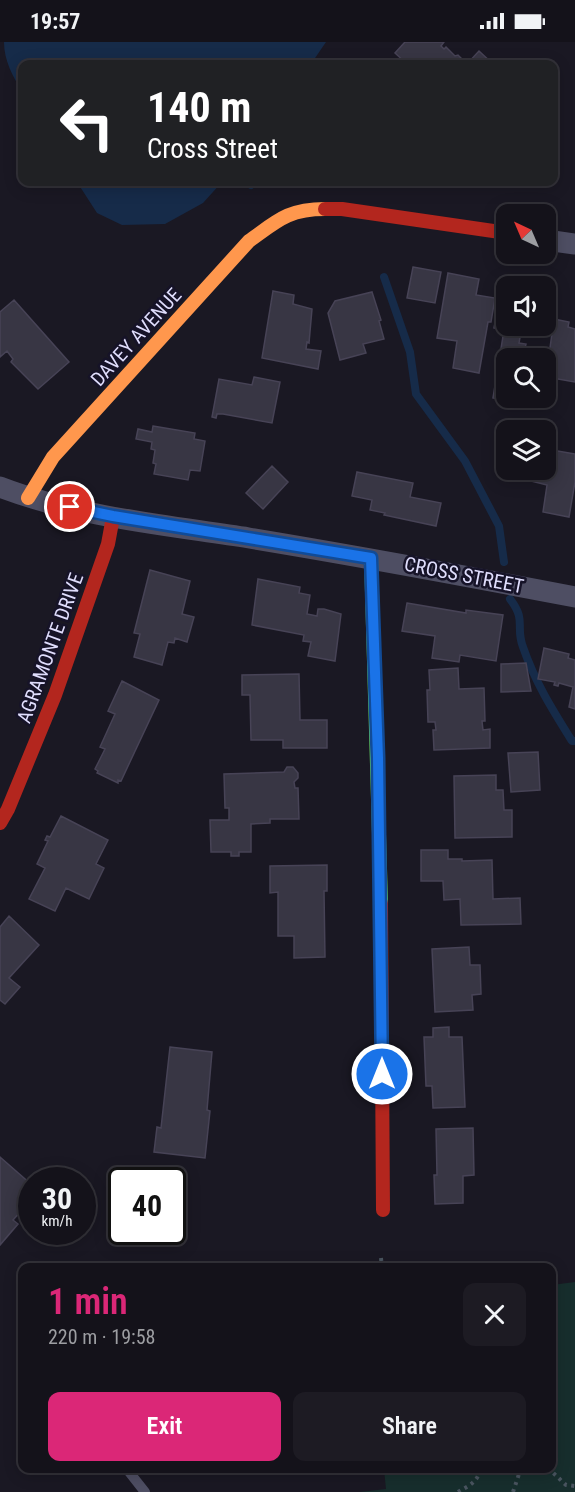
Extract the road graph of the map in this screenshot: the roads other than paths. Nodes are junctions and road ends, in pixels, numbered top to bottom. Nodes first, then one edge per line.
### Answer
1 (496, 231) edge
2 (556, 241) edge
3 (575, 244) edge
4 (0, 487) edge
5 (28, 498) junction
6 (113, 516) junction
7 (371, 558) junction
8 (575, 597) edge
9 (0, 823) edge
10 (383, 1210) dead end
11 (130, 1473) edge
12 (145, 1492) edge

1 - 5 street, DAVEY AVENUE
2 - 3 street
4 - 5 street, CROSS STREET
5 - 6 street, CROSS STREET
6 - 7 street, CROSS STREET
6 - 9 street, AGRAMONTE DRIVE
7 - 8 street, CROSS STREET
7 - 10 street
11 - 12 lane

